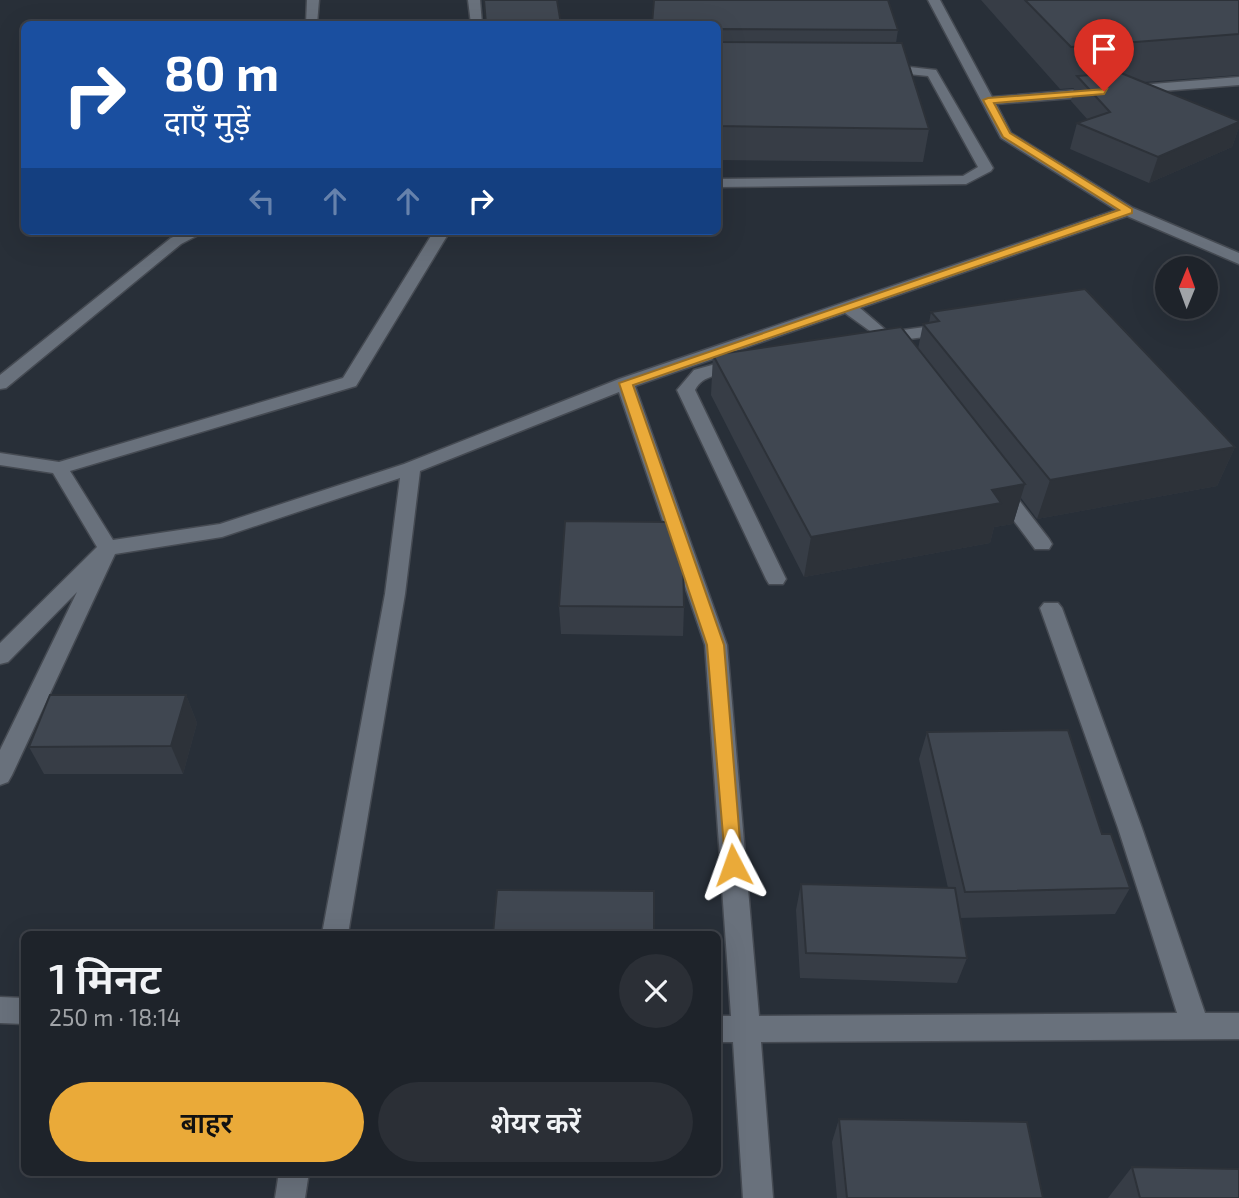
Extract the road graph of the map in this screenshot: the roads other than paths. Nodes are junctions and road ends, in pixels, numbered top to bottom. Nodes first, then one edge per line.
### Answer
1 (313, 0) edge
2 (474, 0) edge
3 (934, 0) edge
4 (312, 21) edge
5 (477, 21) edge
6 (866, 68) edge
7 (1239, 81) edge
8 (988, 100) junction
9 (969, 135) junction
10 (1006, 135) junction
11 (721, 183) edge
12 (1128, 211) junction
13 (189, 235) edge
14 (440, 235) edge
15 (1239, 259) edge
16 (846, 307) junction
17 (962, 327) edge
18 (884, 337) junction
19 (858, 342) edge
20 (898, 356) edge
21 (742, 363) edge
22 (625, 383) junction
23 (0, 384) edge
24 (0, 459) edge
25 (59, 468) junction
26 (411, 468) junction
27 (993, 480) edge
28 (1042, 544) dead end
29 (108, 548) junction
30 (776, 579) dead end
31 (1051, 608) dead end
32 (0, 656) edge
33 (0, 775) edge
34 (336, 931) edge
35 (0, 1010) edge
36 (21, 1011) edge
37 (1195, 1026) junction
38 (1239, 1026) edge
39 (732, 1029) edge
40 (293, 1176) edge
41 (290, 1198) edge
42 (758, 1198) edge

1 - 4 street
2 - 5 street
3 - 8 street
6 - 9 street
7 - 8 street
8 - 10 street
9 - 10 street
9 - 11 street
10 - 12 street
12 - 15 street
12 - 16 street
13 - 23 street
14 - 25 street
16 - 18 street
16 - 22 street
17 - 18 street
18 - 19 street
18 - 20 street
21 - 30 street
22 - 26 street
22 - 39 street
24 - 25 street
25 - 29 street
26 - 29 street
26 - 34 street
27 - 28 street
29 - 32 street
29 - 33 street
31 - 37 street
35 - 36 street
37 - 38 street
37 - 39 street
39 - 42 street
40 - 41 street

